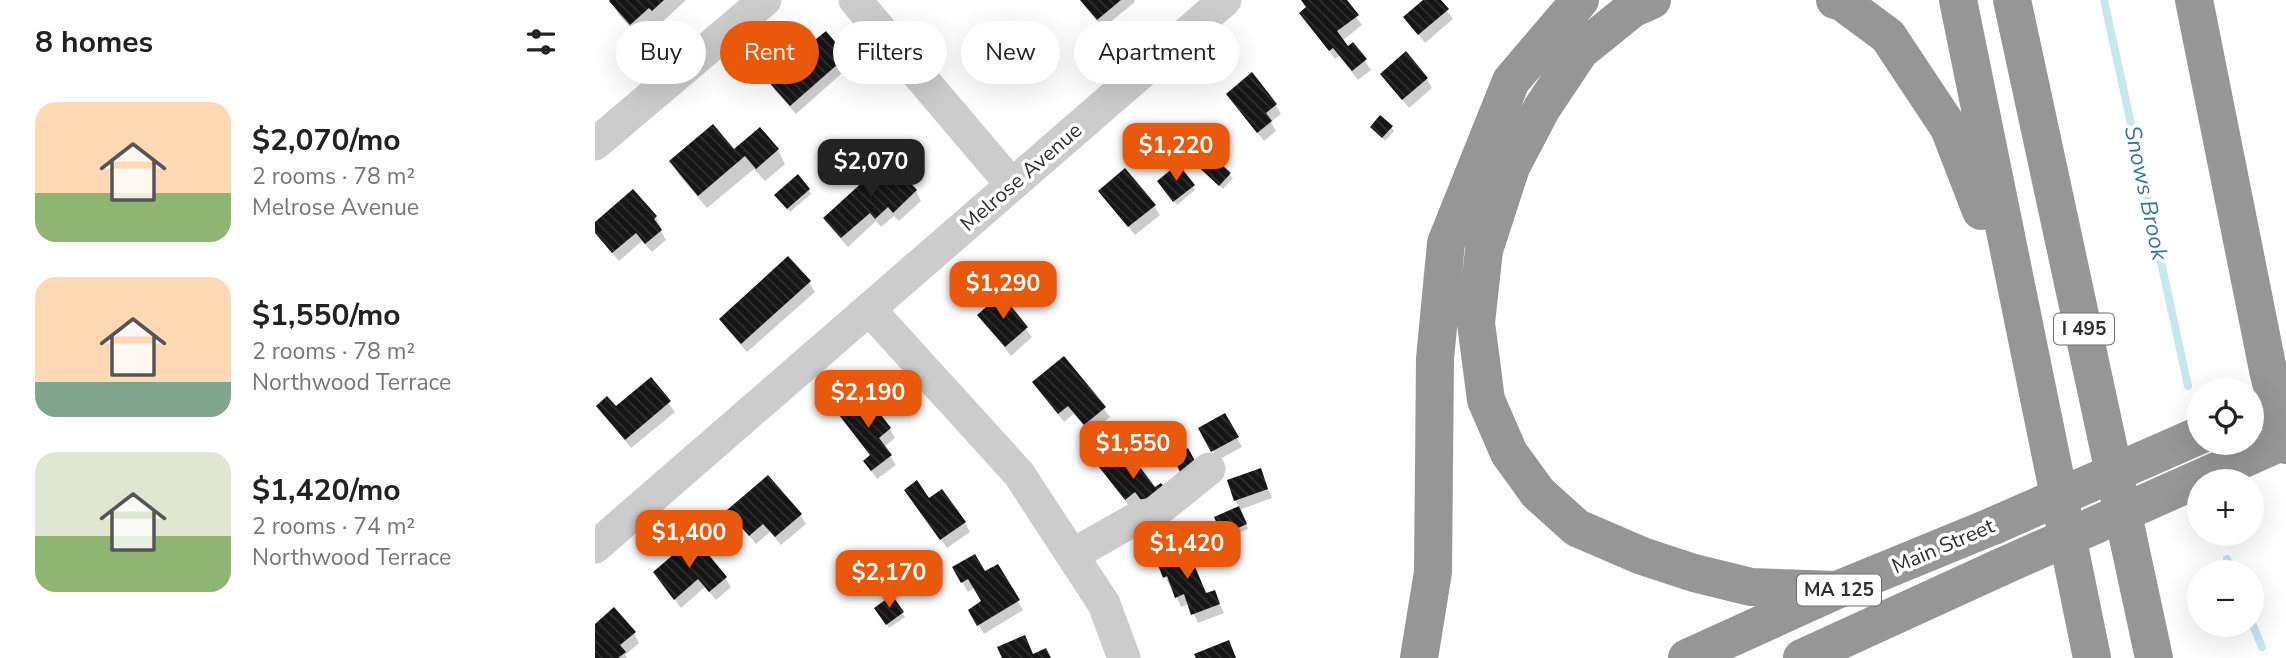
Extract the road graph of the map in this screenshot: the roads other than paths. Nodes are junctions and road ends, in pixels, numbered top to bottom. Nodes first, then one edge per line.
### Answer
1 (765, 0) edge
2 (855, 0) edge
3 (1225, 0) edge
4 (1580, 0) edge
5 (1652, 0) edge
6 (1835, 0) edge
7 (1958, 0) edge
8 (2012, 0) edge
9 (2194, 0) edge
10 (595, 144) edge
11 (1012, 185) junction
12 (2019, 307) junction
13 (869, 309) junction
14 (2286, 397) edge
15 (2264, 407) edge
16 (2187, 441) edge
17 (2286, 442) edge
18 (1209, 469) dead end
19 (595, 547) edge
20 (1072, 555) junction
21 (1837, 590) junction
22 (1124, 658) edge
23 (1419, 658) edge
24 (1687, 658) edge
25 (1802, 658) edge
26 (2092, 658) edge
27 (2154, 658) edge

1 - 10 street
2 - 11 street
3 - 11 street, Melrose Avenue
4 - 23 highway
5 - 21 highway
6 - 12 highway
7 - 12 highway
8 - 27 highway, I 495
9 - 17 highway
11 - 13 street, Melrose Avenue
12 - 26 highway
13 - 19 street, Melrose Avenue
13 - 20 street
14 - 15 highway, bridge
16 - 21 highway, Main Street / MA 125, bridge
17 - 25 highway, Main Street / MA 125, bridge
18 - 20 street
20 - 22 street
21 - 24 highway, Main Street / MA 125

